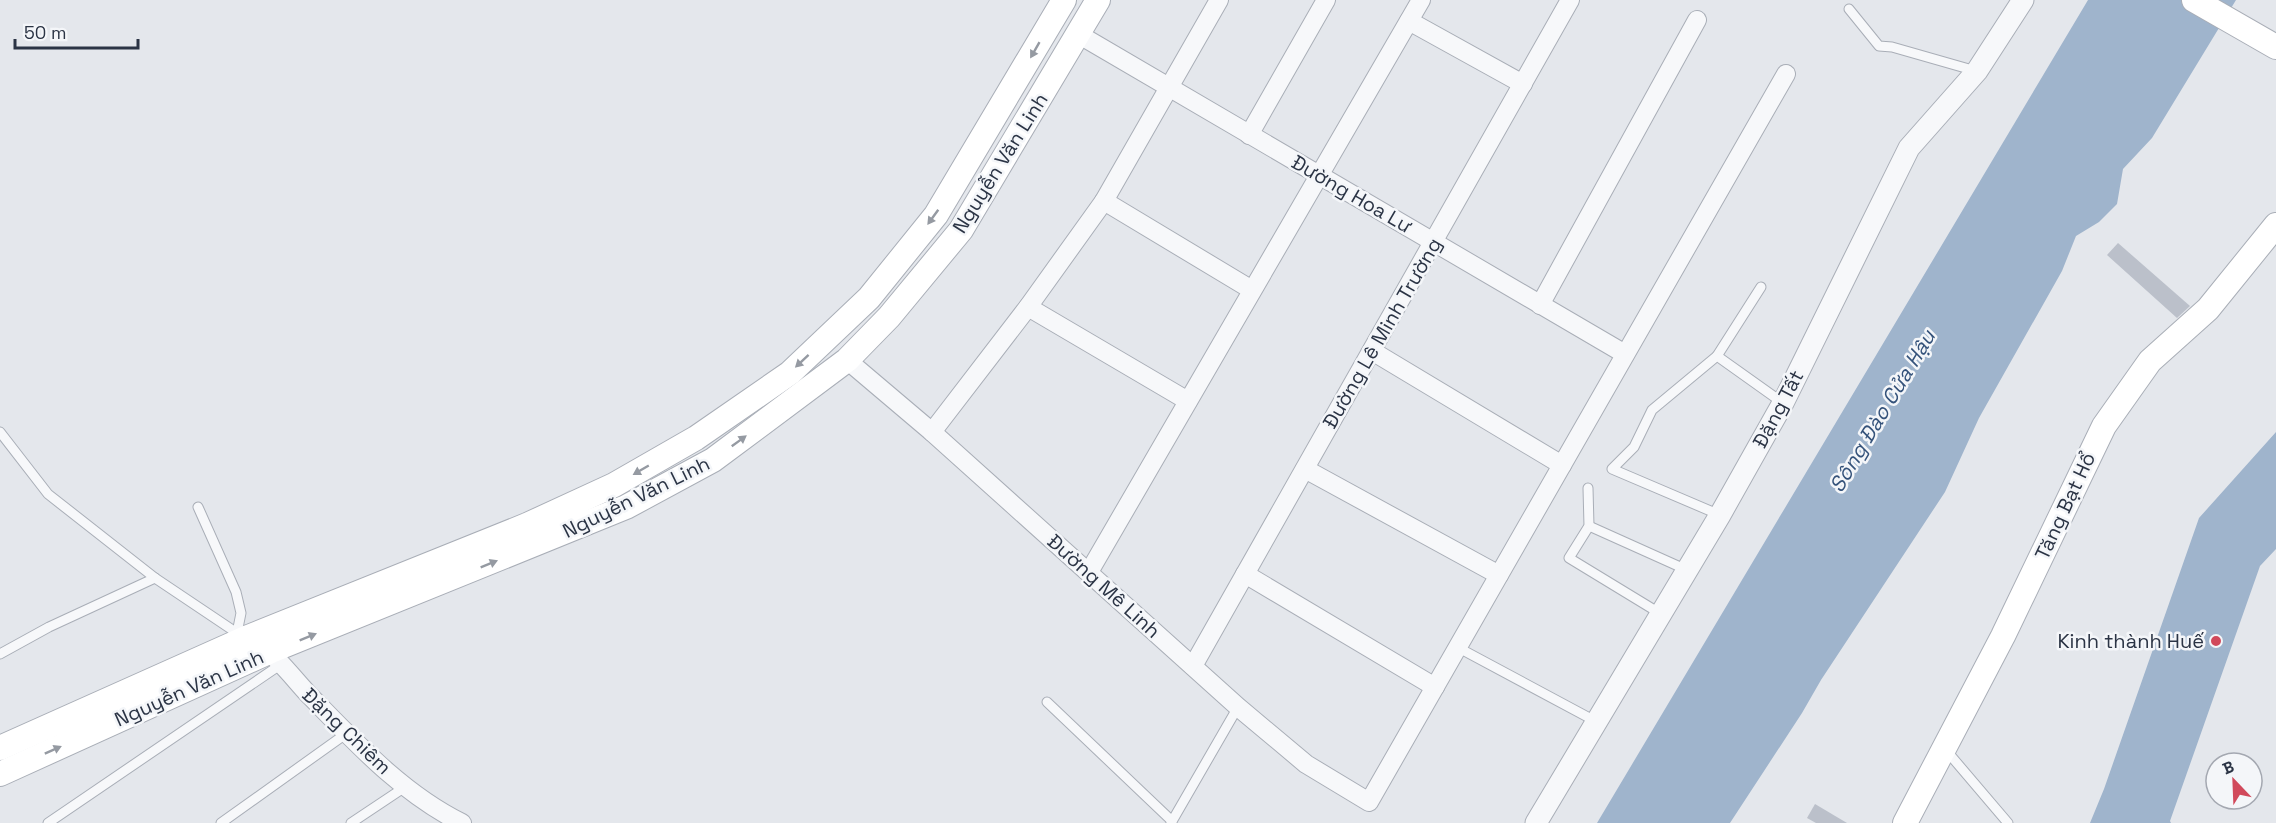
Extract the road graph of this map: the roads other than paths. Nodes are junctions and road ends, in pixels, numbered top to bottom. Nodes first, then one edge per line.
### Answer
1 (1064, 0) edge
2 (1098, 0) edge
3 (1219, 0) edge
4 (1326, 0) edge
5 (1421, 0) edge
6 (1570, 0) edge
7 (2023, 0) edge
8 (2194, 0) edge
9 (1849, 9) dead end
10 (1697, 20) dead end
11 (1408, 21) junction
12 (1078, 34) junction
13 (2276, 47) edge
14 (1977, 71) junction
15 (1786, 74) dead end
16 (1019, 77) junction
17 (1523, 84) junction
18 (1170, 88) junction
19 (1044, 92) junction
20 (1250, 135) junction
21 (1319, 176) junction
22 (1104, 201) junction
23 (2276, 225) edge
24 (1434, 243) junction
25 (1761, 287) dead end
26 (1252, 290) junction
27 (1540, 305) junction
28 (1028, 307) junction
29 (1372, 351) junction
30 (1625, 354) junction
31 (1717, 356) junction
32 (847, 360) junction
33 (1188, 401) junction
34 (1783, 403) junction
35 (0, 432) edge
36 (932, 432) junction
37 (696, 438) junction
38 (713, 460) junction
39 (1562, 465) junction
40 (1305, 469) junction
41 (1588, 488) dead end
42 (198, 507) dead end
43 (1720, 515) junction
44 (1589, 526) junction
45 (1687, 570) junction
46 (1089, 572) junction
47 (1245, 574) junction
48 (1499, 575) junction
49 (155, 578) junction
50 (1662, 614) junction
51 (242, 636) junction
52 (1457, 647) junction
53 (0, 654) edge
54 (276, 658) junction
55 (1193, 666) junction
56 (1435, 687) junction
57 (1047, 702) dead end
58 (1238, 707) junction
59 (1597, 722) junction
60 (346, 733) junction
61 (0, 748) edge
62 (1945, 749) junction
63 (0, 774) edge
64 (405, 787) junction
65 (1171, 822) edge
66 (48, 823) edge
67 (222, 823) edge
68 (351, 823) edge
69 (462, 823) edge
70 (1536, 823) edge
71 (1905, 823) edge
72 (2008, 823) edge

1 -> 16 main road, Nguyễn Văn Linh
2 - 12 main road, Nguyễn Văn Linh
3 - 18 street
4 - 20 street
5 - 11 street
6 - 17 street, Đường Lê Minh Trường
7 - 14 street, Đặng Tất
8 - 13 main road
9 - 14 lane
10 - 27 street
11 - 17 street
11 - 21 street
12 - 18 street, Đường Hoa Lư
12 - 19 main road, Nguyễn Văn Linh
14 - 34 street, Đặng Tất
15 - 30 street
16 - 19 main road
16 -> 37 main road, Nguyễn Văn Linh
17 - 24 street, Đường Lê Minh Trường
18 - 20 street, Đường Hoa Lư
18 - 22 street
19 - 32 main road, Nguyễn Văn Linh
20 - 21 street, Đường Hoa Lư
21 - 24 street, Đường Hoa Lư
21 - 26 street
22 - 26 street
22 - 28 street
23 - 62 main road, Tăng Bạt Hổ
24 - 27 street, Đường Hoa Lư
24 - 29 street, Đường Lê Minh Trường
25 - 31 lane
26 - 33 street
27 - 30 street, Đường Hoa Lư
28 - 33 street
28 - 36 street
29 - 39 street
29 - 40 street, Đường Lê Minh Trường
30 - 39 street
31 - 34 lane
31 - 43 lane
32 - 36 street, Đường Mê Linh
38 -> 32 main road, Nguyễn Văn Linh
33 - 46 street
34 - 43 street, Đặng Tất
35 - 49 lane
36 - 46 street, Đường Mê Linh
37 - 38 main road
37 -> 51 main road, Nguyễn Văn Linh
54 -> 38 main road, Nguyễn Văn Linh
39 - 48 street
40 - 47 street, Đường Lê Minh Trường
40 - 48 street
41 - 44 lane
42 - 51 lane
43 - 45 street, Đặng Tất
44 - 45 lane
44 - 50 lane
45 - 50 street, Đặng Tất
46 - 55 street, Đường Mê Linh
47 - 55 street, Đường Lê Minh Trường
47 - 56 street
48 - 52 street
49 - 51 lane
49 - 53 lane
50 - 59 street, Đặng Tất
51 - 54 street, Đặng Chiêm
51 - 61 main road, Nguyễn Văn Linh
52 - 56 street
52 - 59 lane
54 - 60 street, Đặng Chiêm
63 -> 54 main road, Nguyễn Văn Linh
54 - 66 lane
55 - 58 street, Đường Mê Linh
56 - 58 street, Đường Mê Linh
57 - 65 lane
58 - 65 lane
59 - 70 street, Đặng Tất
60 - 64 street, Đặng Chiêm
60 - 67 lane
62 - 71 main road, Tăng Bạt Hổ
62 - 72 lane
64 - 68 lane
64 - 69 street, Đặng Chiêm

